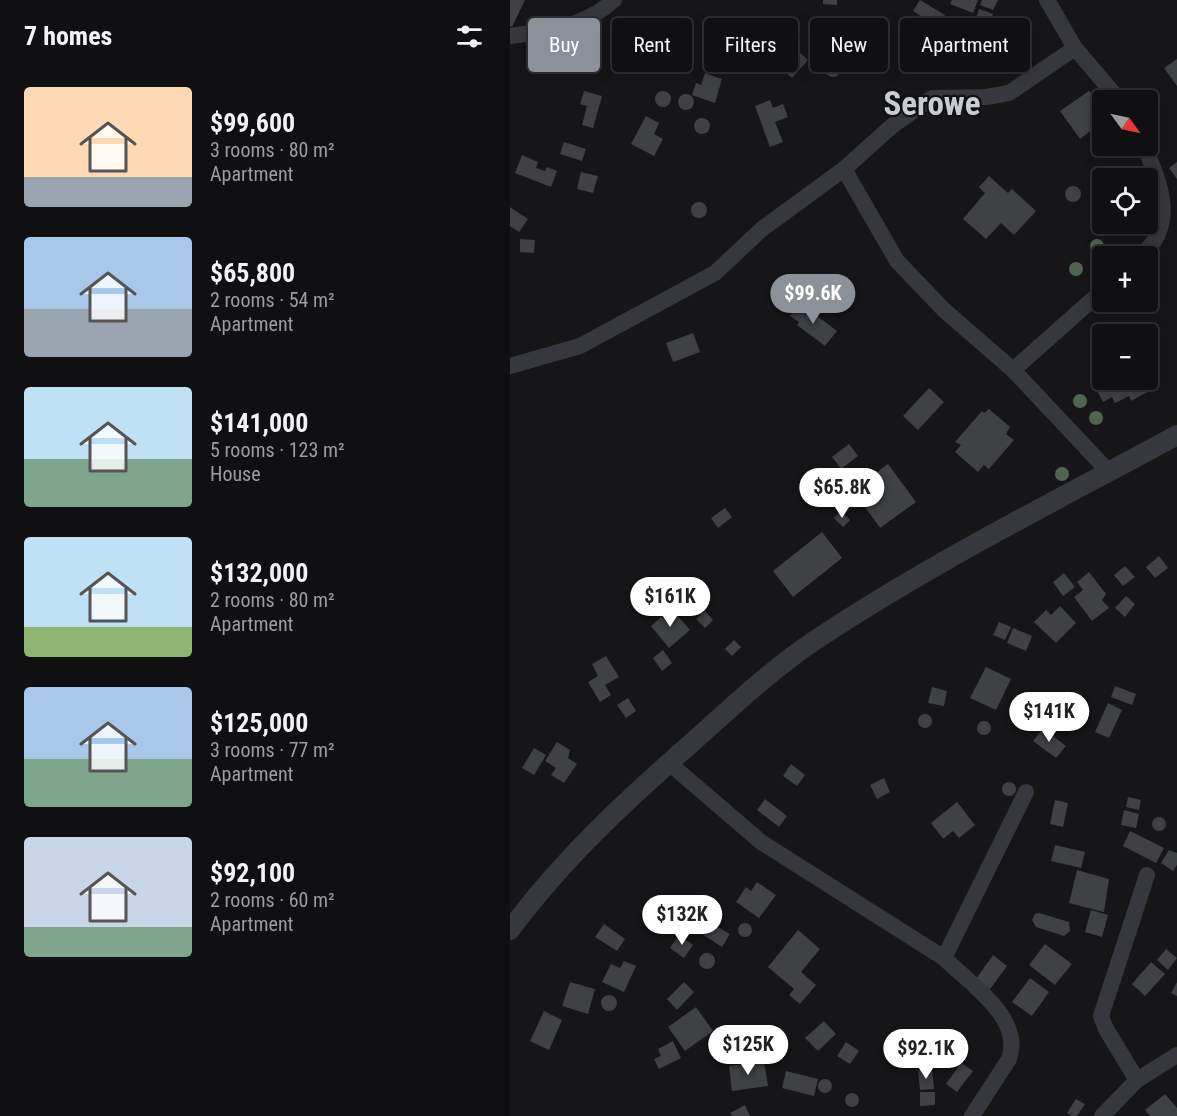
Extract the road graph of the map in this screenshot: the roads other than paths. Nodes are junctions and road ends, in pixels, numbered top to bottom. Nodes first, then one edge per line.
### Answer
1 (614, 0) edge
2 (1047, 0) edge
3 (510, 36) edge
4 (1075, 48) junction
5 (1111, 90) edge
6 (1148, 156) edge
7 (844, 169) junction
8 (1150, 246) edge
9 (1092, 300) edge
10 (510, 366) edge
11 (1013, 370) junction
12 (1177, 435) edge
13 (1110, 472) junction
14 (669, 763) junction
15 (1026, 792) dead end
16 (1147, 875) dead end
17 (510, 930) edge
18 (944, 958) junction
19 (1177, 1055) edge
20 (1137, 1080) junction
21 (987, 1109) edge
22 (972, 1116) edge
23 (1102, 1116) edge

1 - 3 street
2 - 4 street
4 - 5 street
4 - 7 street
6 - 8 street
7 - 10 street
7 - 11 street
9 - 11 street
11 - 13 street
12 - 13 street
13 - 14 street
14 - 17 street
14 - 18 street
15 - 18 street
16 - 20 street
18 - 21 street
19 - 20 street
20 - 23 street
21 - 22 street

